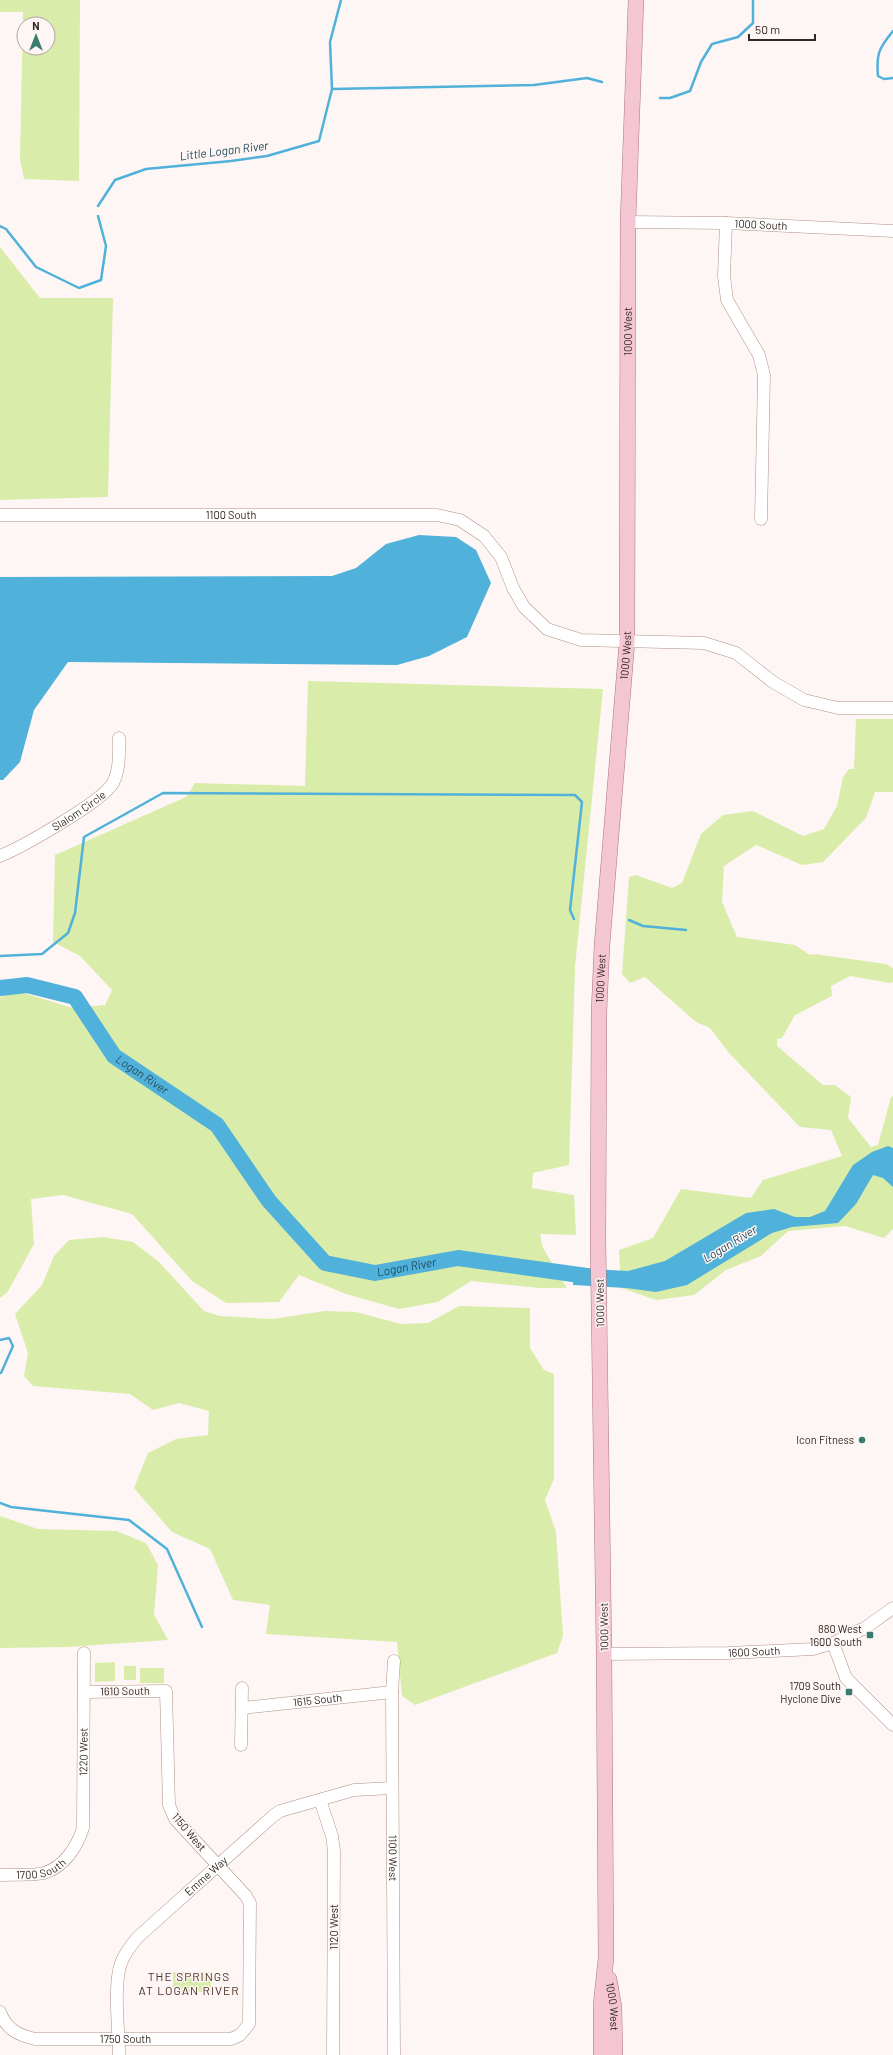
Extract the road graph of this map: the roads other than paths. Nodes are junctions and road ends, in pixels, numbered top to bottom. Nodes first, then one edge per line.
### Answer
1 (636, 0) edge
2 (628, 222) junction
3 (726, 223) junction
4 (893, 231) edge
5 (0, 515) edge
6 (761, 519) dead end
7 (627, 642) junction
8 (893, 708) edge
9 (119, 738) dead end
10 (0, 856) edge
11 (893, 1608) edge
12 (833, 1643) junction
13 (84, 1653) dead end
14 (604, 1654) junction
15 (394, 1661) dead end
16 (242, 1688) dead end
17 (166, 1691) joint
18 (84, 1692) junction
19 (392, 1692) junction
20 (242, 1708) junction
21 (893, 1725) edge
22 (241, 1745) dead end
23 (392, 1788) junction
24 (320, 1800) junction
25 (75, 1848) joint
26 (218, 1866) junction
27 (0, 1875) edge
28 (606, 1958) junction
29 (602, 1991) junction
30 (2, 2018) edge
31 (246, 2028) joint
32 (119, 2039) junction
33 (119, 2055) edge
34 (333, 2055) edge
35 (394, 2055) edge
36 (601, 2055) edge
37 (606, 2055) edge
38 (614, 2055) edge

1 - 2 main road, 1000 West
2 - 3 street, 1000 South
2 - 7 main road, 1000 West
3 - 4 street, 1000 South
3 - 6 street
5 - 7 street, 1100 South
7 - 8 street
7 - 14 main road, 1000 West
9 - 10 street, Slalom Circle
11 - 12 street, 1600 South
12 - 14 street, 1600 South
12 - 21 street
13 - 18 street, 1220 West
14 - 28 main road, 1000 West
15 - 19 street, 1100 West
16 - 20 street
17 - 18 street, 1610 South
17 - 26 street, 1150 West
18 - 25 street, 1220 West
19 - 20 street, 1615 South
19 - 23 street, 1100 West
20 - 22 street
23 - 24 street, Emme Way
23 - 35 street, 1100 West
24 - 26 street, Emme Way
24 - 34 street, 1120 West
25 - 27 street, 1700 South
26 - 31 street, 1150 West
26 - 32 street, Emme Way
28 - 29 main road, 1000 West
28 - 38 main road, 1000 West
29 - 36 main road, 1000 West
29 - 37 main road
30 - 32 street, 1750 South
31 - 32 street, 1750 South
32 - 33 street, Emme Way

